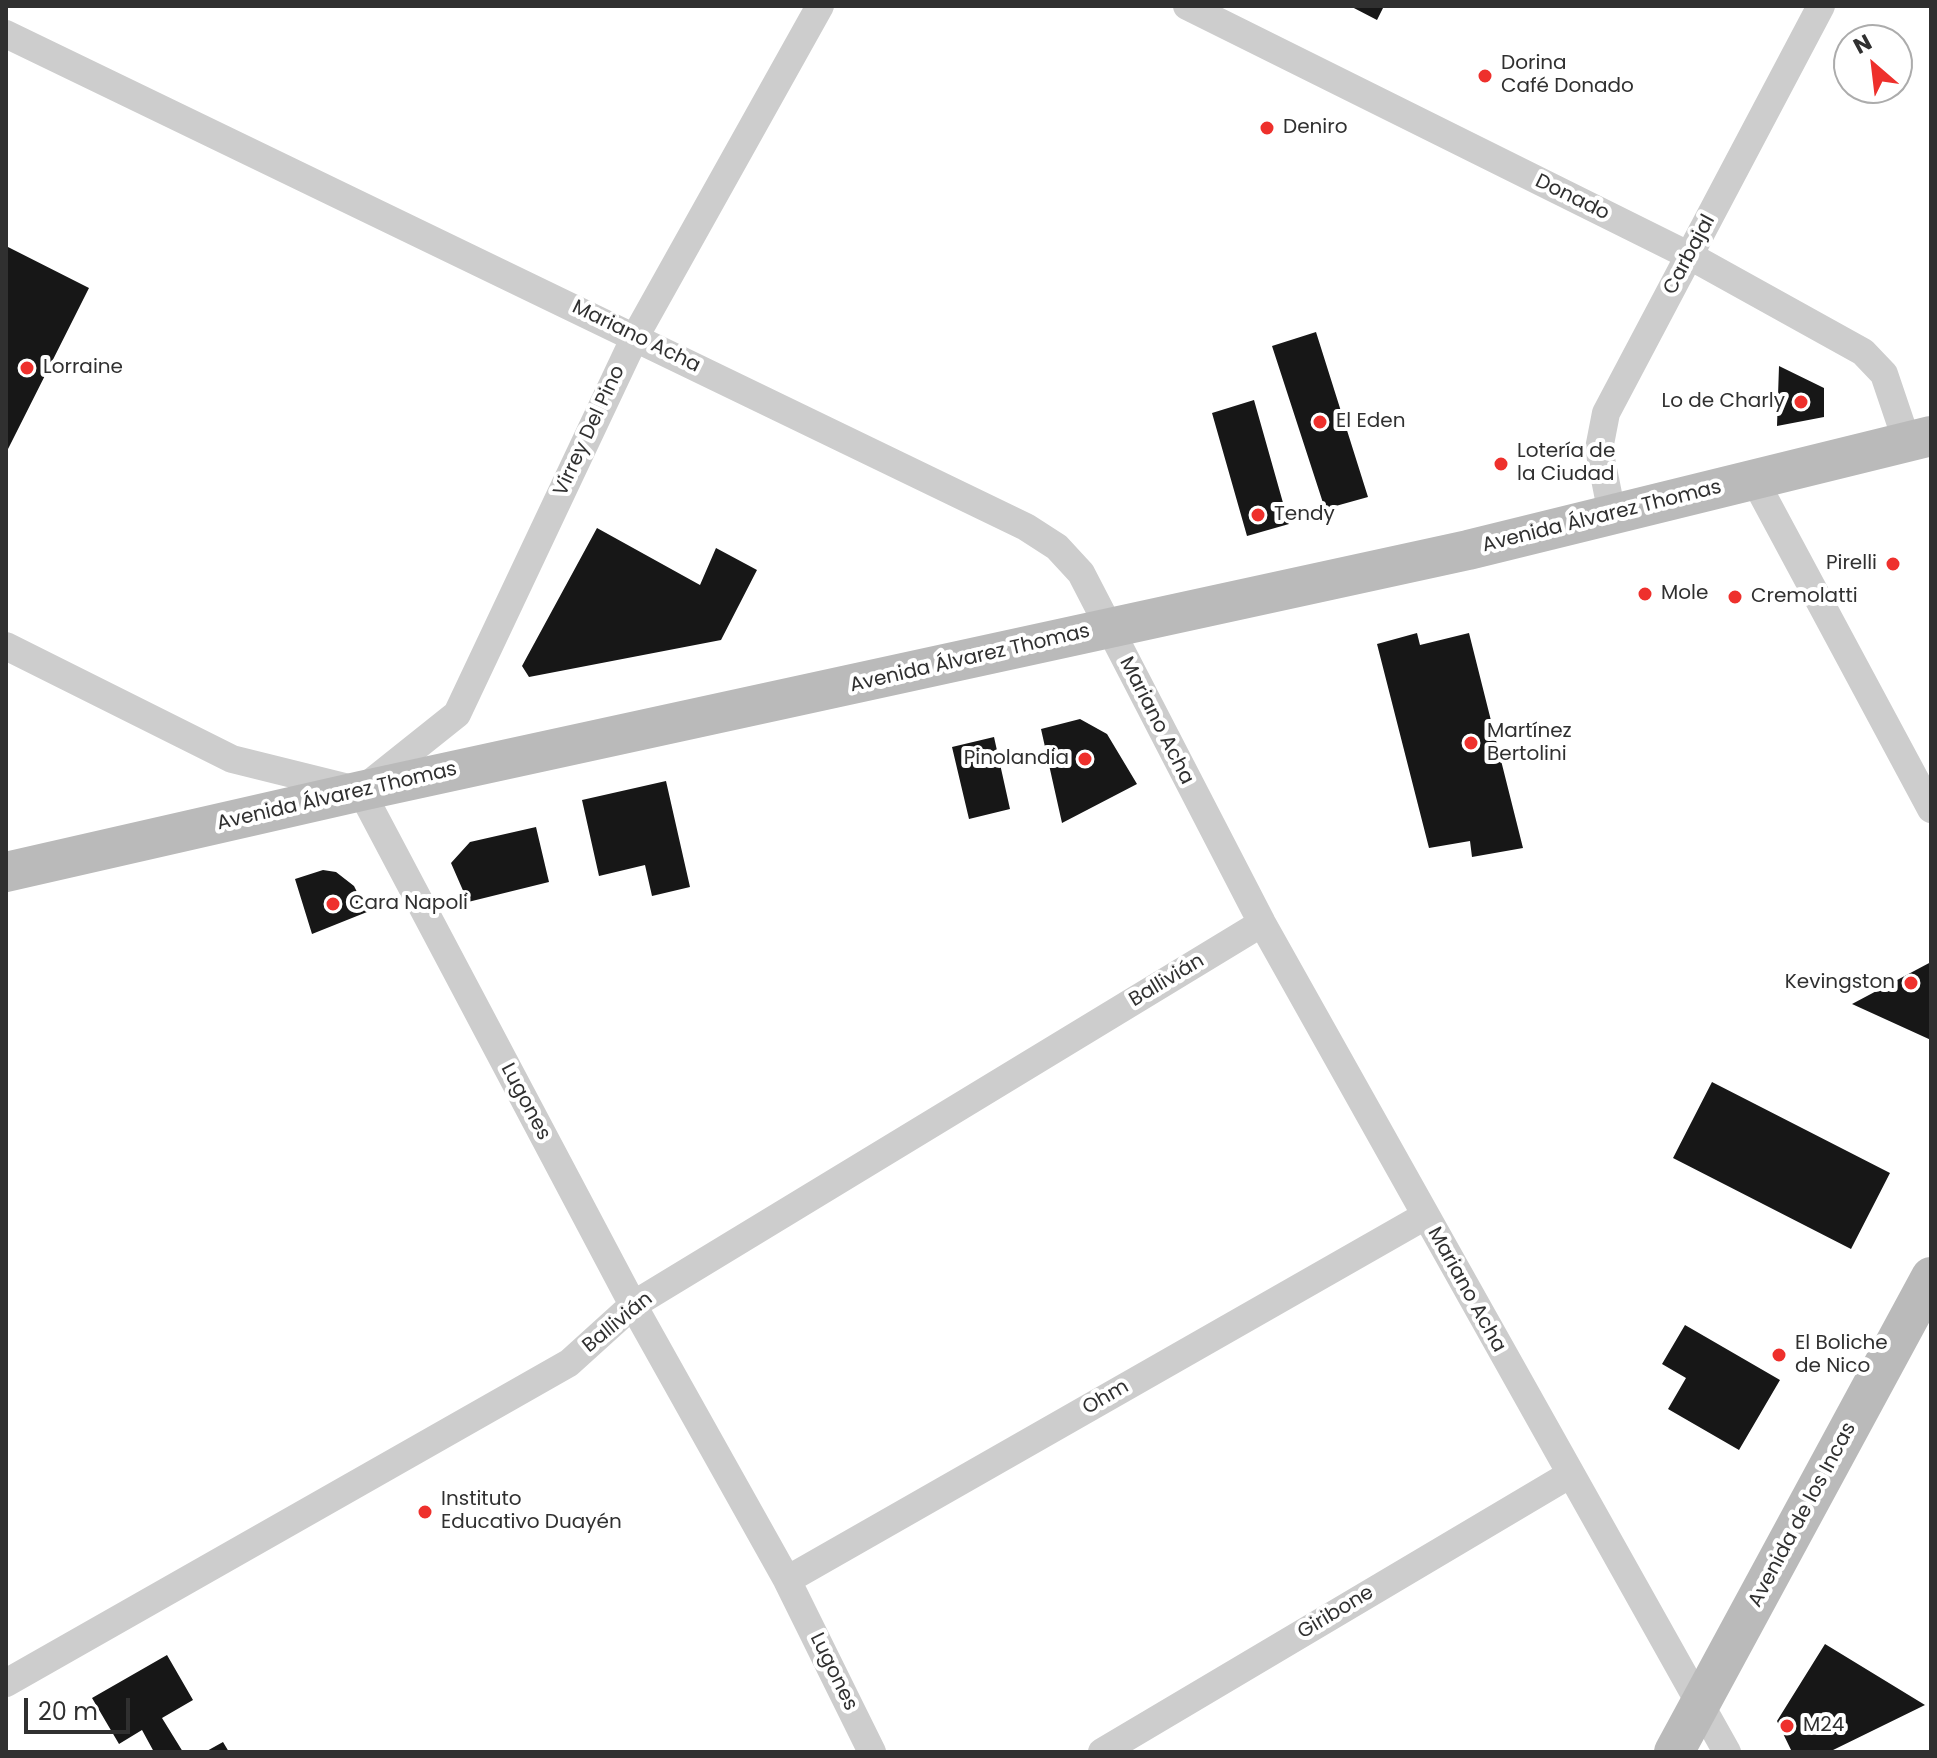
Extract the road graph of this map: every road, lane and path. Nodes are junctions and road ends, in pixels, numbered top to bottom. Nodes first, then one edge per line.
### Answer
1 (820, 6) edge
2 (1187, 6) edge
3 (1821, 6) edge
4 (6, 34) edge
5 (1690, 256) junction
6 (635, 337) junction
7 (1919, 439) edge
8 (1754, 479) junction
9 (1612, 514) junction
10 (1109, 628) junction
11 (6, 646) edge
12 (361, 791) junction
13 (1931, 809) edge
14 (6, 872) edge
15 (1262, 923) junction
16 (1425, 1216) junction
17 (1931, 1277) edge
18 (633, 1305) junction
19 (1569, 1475) junction
20 (787, 1580) junction
21 (6, 1683) edge
22 (1700, 1706) junction
23 (872, 1752) edge
24 (1102, 1752) edge
25 (1674, 1752) edge
26 (1727, 1752) edge

1 - 6 street, Virrey Del Pino
2 - 5 street, Donado
3 - 5 street, Carbajal
4 - 6 street, Mariano Acha
5 - 7 street, Donado
5 - 9 street, Carbajal
6 - 10 street, Mariano Acha
6 - 12 street, Virrey Del Pino
7 - 8 main road, Avenida Álvarez Thomas
8 - 9 main road, Avenida Álvarez Thomas
8 - 13 street
9 - 10 main road, Avenida Álvarez Thomas
10 - 12 main road, Avenida Álvarez Thomas
10 - 15 street, Mariano Acha
11 - 12 street
12 - 14 main road, Avenida Álvarez Thomas
12 - 18 street, Lugones
15 - 16 street, Mariano Acha
15 - 18 street, Ballivián
16 - 19 street, Mariano Acha
16 - 20 street, Ohm
17 - 22 main road, Avenida de los Incas
18 - 20 street, Lugones
18 - 21 street, Ballivián
19 - 22 street, Mariano Acha
19 - 24 street, Giribone
20 - 23 street, Lugones
22 - 25 main road, Avenida de los Incas
22 - 26 street, Mariano Acha

